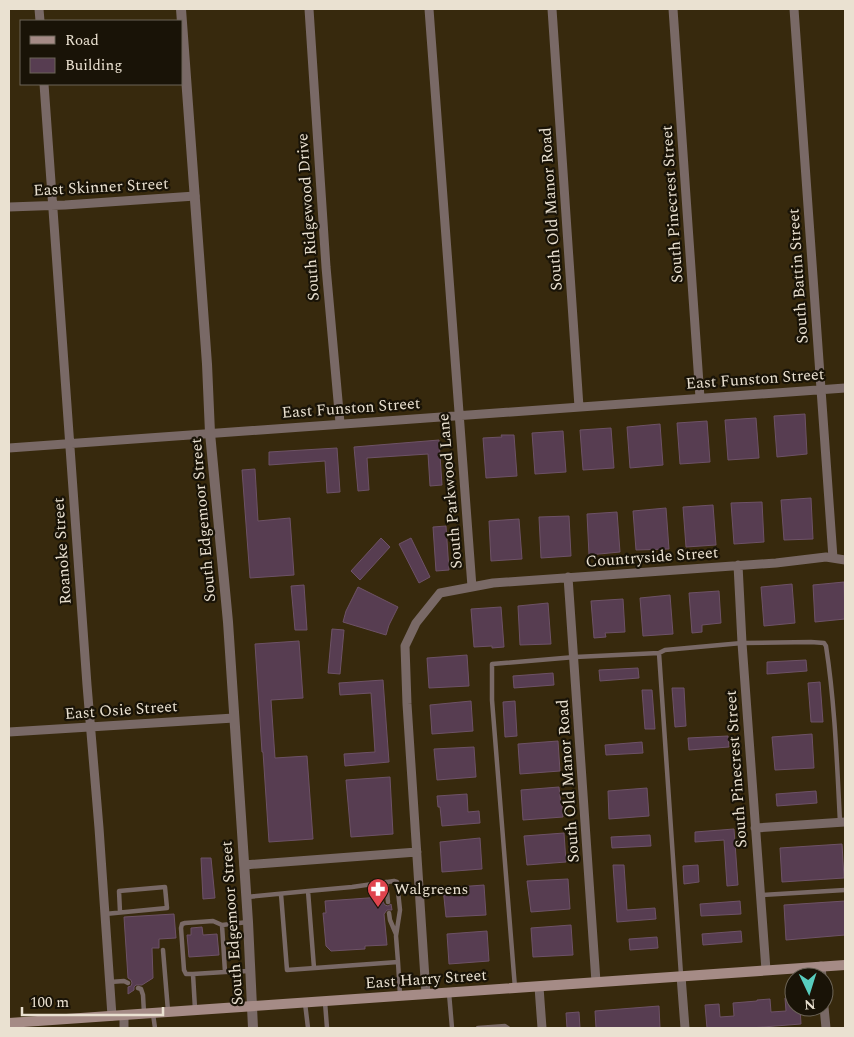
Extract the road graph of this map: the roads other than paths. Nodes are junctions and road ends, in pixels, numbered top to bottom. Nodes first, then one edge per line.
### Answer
1 (309, 9) edge
2 (429, 9) edge
3 (552, 9) edge
4 (673, 9) edge
5 (794, 9) edge
6 (182, 22) edge
7 (44, 85) edge
8 (195, 196) junction
9 (53, 206) junction
10 (9, 207) edge
11 (845, 388) edge
12 (822, 390) junction
13 (700, 398) junction
14 (579, 407) junction
15 (459, 416) junction
16 (340, 424) junction
17 (210, 433) junction
18 (70, 444) junction
19 (9, 448) edge
20 (833, 558) junction
21 (845, 560) edge
22 (738, 566) junction
23 (568, 577) junction
24 (472, 587) junction
25 (742, 644) junction
26 (659, 653) junction
27 (574, 657) junction
28 (234, 718) junction
29 (90, 727) junction
30 (9, 732) edge
31 (843, 822) edge
32 (755, 828) junction
33 (417, 852) junction
34 (244, 866) junction
35 (386, 882) junction
36 (845, 890) edge
37 (308, 891) junction
38 (281, 894) junction
39 (760, 895) junction
40 (246, 897) junction
41 (388, 902) dead end
42 (120, 912) junction
43 (389, 913) dead end
44 (105, 914) junction
45 (248, 922) junction
46 (222, 925) junction
47 (396, 936) junction
48 (163, 950) dead end
49 (398, 962) junction
50 (314, 968) junction
51 (766, 970) junction
52 (250, 971) junction
53 (784, 971) edge
54 (225, 972) junction
55 (193, 974) junction
56 (681, 976) junction
57 (109, 982) junction
58 (596, 982) junction
59 (128, 983) dead end
60 (539, 987) junction
61 (138, 988) dead end
62 (515, 988) junction
63 (449, 993) junction
64 (426, 994) junction
65 (400, 996) junction
66 (325, 1001) junction
67 (305, 1003) junction
68 (252, 1007) junction
69 (196, 1011) junction
70 (168, 1012) junction
71 (149, 1014) junction
72 (112, 1016) junction
73 (124, 1016) junction
74 (9, 1023) edge
75 (124, 1028) edge
76 (155, 1028) edge
77 (253, 1028) edge
78 (308, 1028) edge
79 (327, 1028) edge
80 (452, 1028) edge
81 (479, 1028) edge
82 (508, 1028) edge
83 (542, 1028) edge
84 (685, 1028) edge

1 - 16 street, South Ridgewood Drive
2 - 15 street, South Parkwood Lane
3 - 14 street, South Old Manor Road
4 - 13 street, South Pinecrest Street
5 - 12 street, South Battin Street
6 - 8 street, South Edgemoor Street
7 - 9 street, Roanoke Street
8 - 9 street, East Skinner Street
8 - 17 street, South Edgemoor Street
9 - 10 street, East Skinner Street
9 - 18 street, Roanoke Street
11 - 12 street, East Funston Street
12 - 13 street, East Funston Street
12 - 20 street, South Battin Street
13 - 14 street, East Funston Street
14 - 15 street, East Funston Street
15 - 16 street, East Funston Street
15 - 24 street, South Parkwood Lane
16 - 17 street, East Funston Street
17 - 18 street, East Funston Street
17 - 28 street, South Edgemoor Street
18 - 19 street, East Funston Street
18 - 29 street, Roanoke Street
20 - 21 street
20 - 22 street, Countryside Street
22 - 23 street, Countryside Street
22 - 25 street, South Pinecrest Street
23 - 24 street, Countryside Street
23 - 27 street, South Old Manor Road
24 - 33 street, South Parkwood Lane
25 - 26 lane
25 - 31 lane
25 - 32 street, South Pinecrest Street
26 - 27 lane
26 - 56 lane
27 - 58 street, South Old Manor Road
27 - 62 lane
28 - 29 street, East Osie Street
28 - 34 street, South Edgemoor Street
29 - 30 street, East Osie Street
29 - 44 street, Roanoke Street
31 - 32 street
32 - 39 street, South Pinecrest Street
33 - 34 street
33 - 64 street, South Parkwood Lane
34 - 40 street, South Edgemoor Street
35 - 37 lane
35 - 41 lane
35 - 47 lane
36 - 39 lane
37 - 38 lane
37 - 50 lane
38 - 40 lane
38 - 50 lane
39 - 51 street, South Pinecrest Street
40 - 45 street, South Edgemoor Street
42 - 42 lane
42 - 44 lane
43 - 47 lane
44 - 57 street, Roanoke Street
45 - 46 lane
45 - 52 street, South Edgemoor Street
46 - 54 lane
46 - 55 lane
47 - 49 lane
48 - 70 lane
49 - 50 lane
49 - 65 lane
51 - 53 main road, East Harry Street
51 - 56 main road, East Harry Street
52 - 54 lane
52 - 68 street, South Edgemoor Street
54 - 55 lane
55 - 69 lane
56 - 58 main road, East Harry Street
56 - 84 street
57 - 59 lane
57 - 72 street, Roanoke Street
58 - 60 main road, East Harry Street
60 - 62 main road, East Harry Street
60 - 83 street
61 - 71 lane
62 - 63 main road, East Harry Street
63 - 64 main road, East Harry Street
63 - 80 lane
64 - 65 main road, East Harry Street
65 - 66 main road, East Harry Street
66 - 67 main road, East Harry Street
66 - 79 lane
67 - 68 main road, East Harry Street
67 - 78 lane
68 - 69 main road, East Harry Street
68 - 77 street, South Edgemoor Street
69 - 70 main road, East Harry Street
70 - 71 main road, East Harry Street
71 - 73 main road, East Harry Street
71 - 76 lane
72 - 73 main road, East Harry Street
72 - 74 main road, East Harry Street
73 - 75 street
81 - 82 lane

